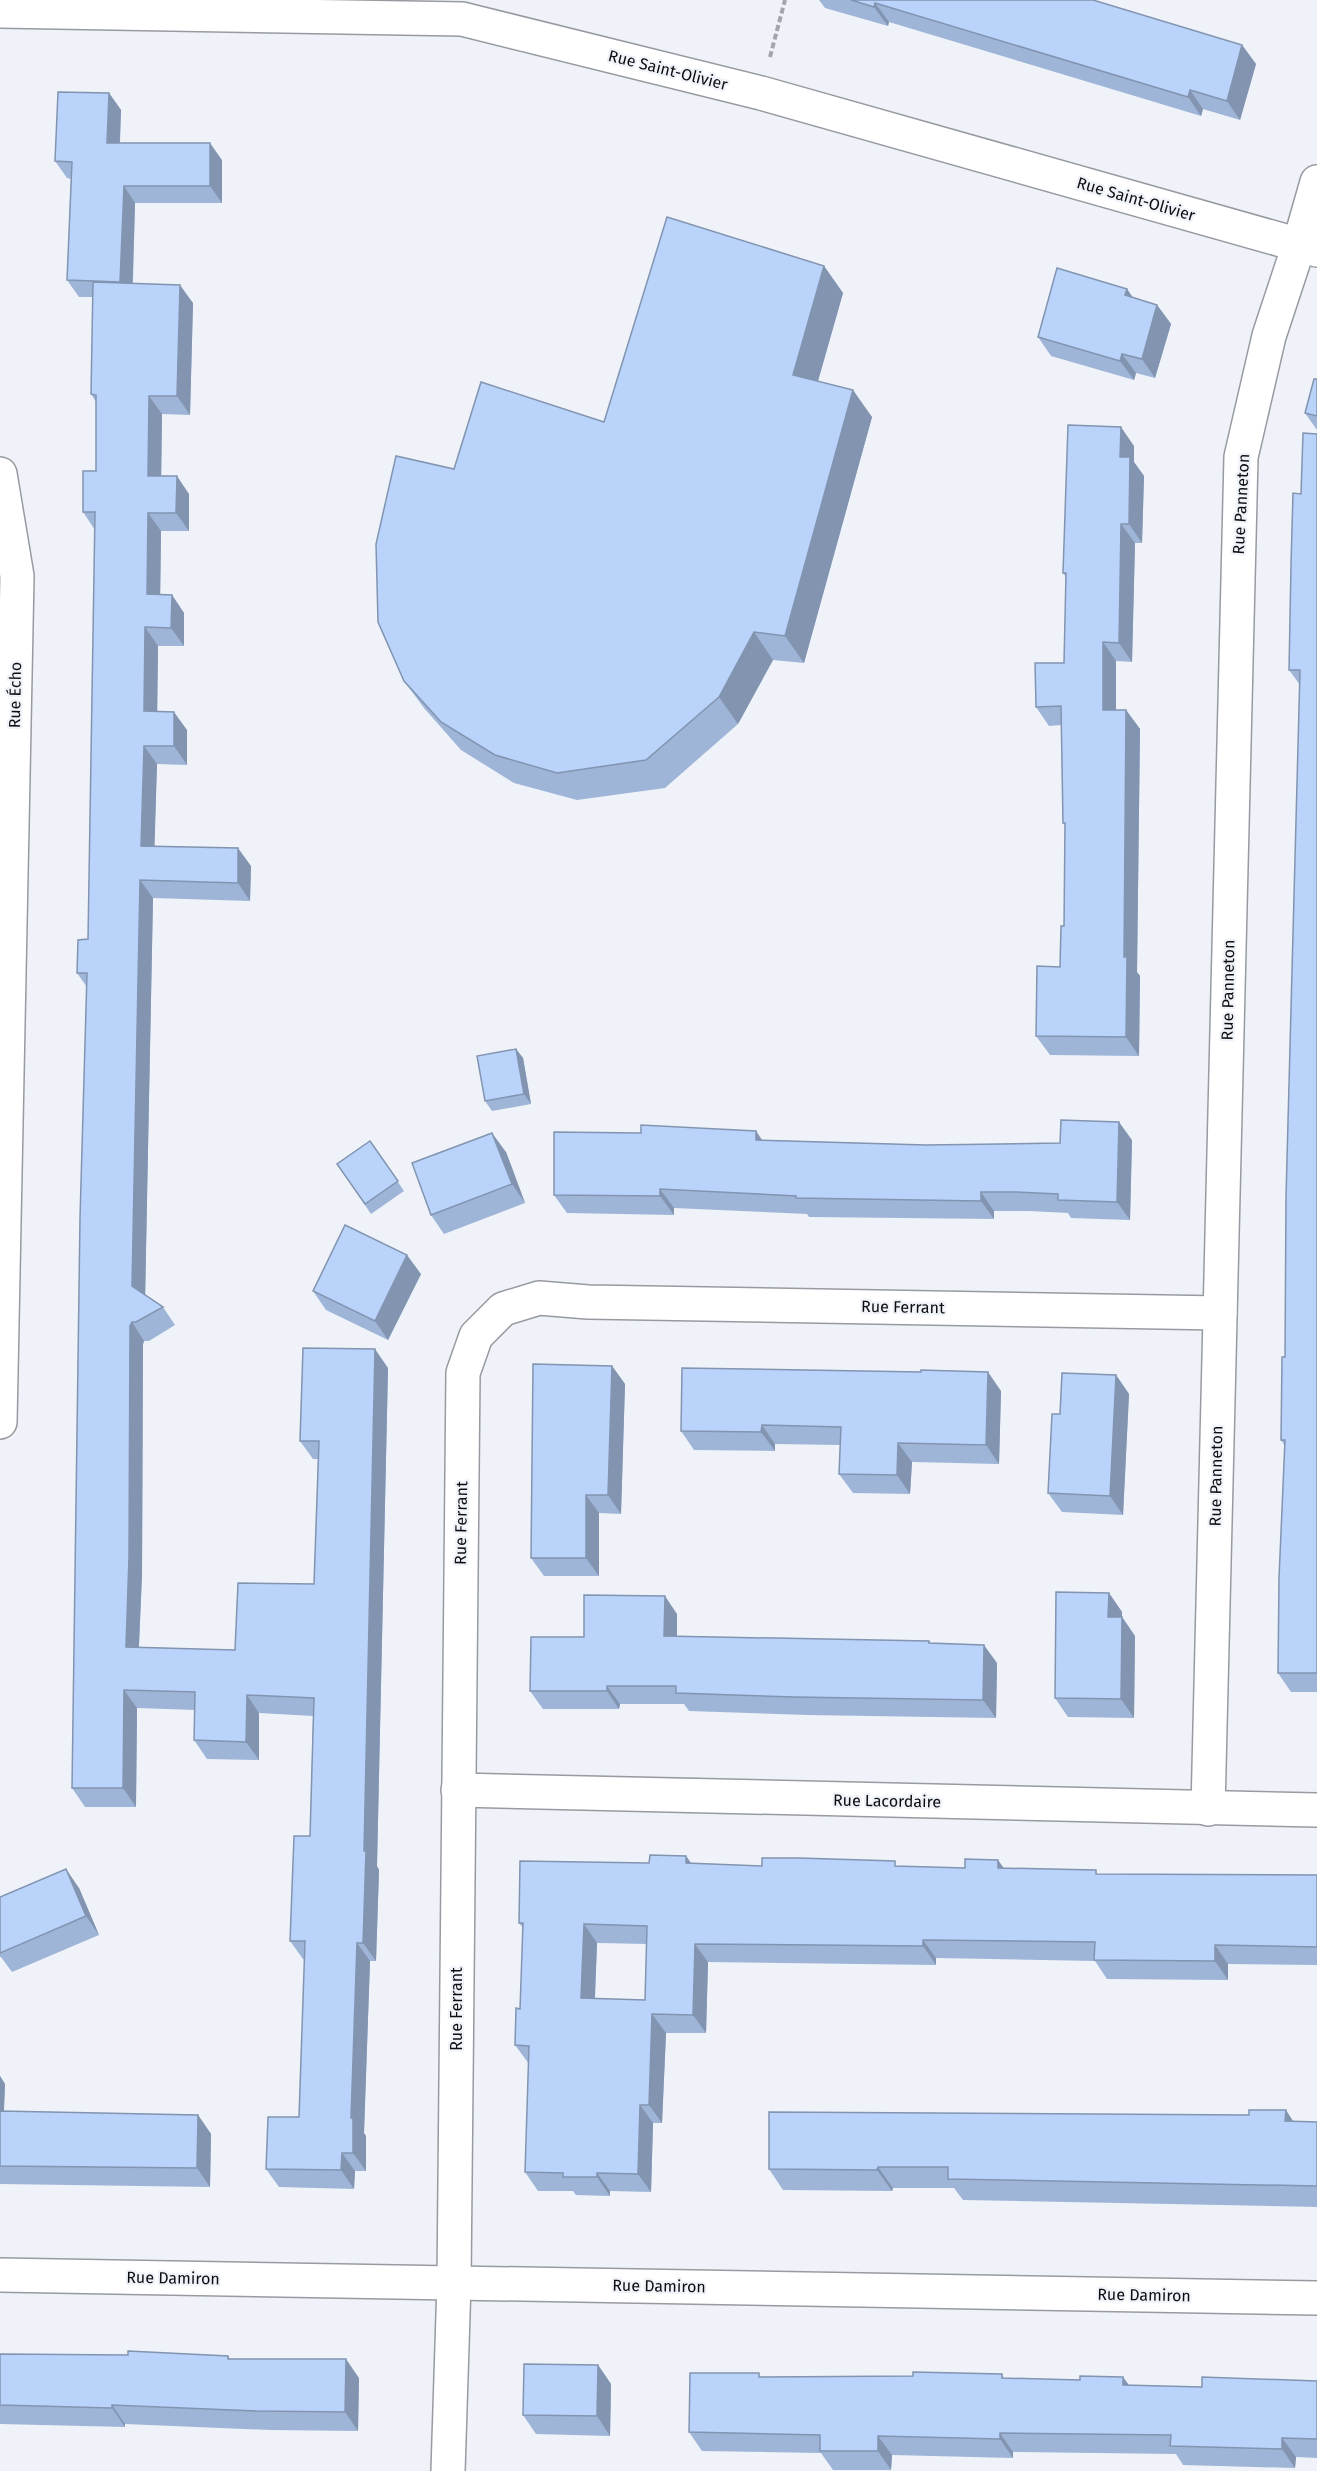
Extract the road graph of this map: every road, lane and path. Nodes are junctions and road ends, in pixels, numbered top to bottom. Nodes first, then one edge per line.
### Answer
1 (785, 0) edge
2 (462, 9) edge
3 (0, 10) edge
4 (761, 93) junction
5 (1317, 182) edge
6 (1308, 248) edge
7 (0, 474) edge
8 (1220, 1313) junction
9 (0, 1422) edge
10 (458, 1790) junction
11 (1208, 1809) junction
12 (1317, 1810) edge
13 (0, 2275) edge
14 (454, 2283) junction
15 (1317, 2298) edge
16 (448, 2471) edge

1 - 4 path
2 - 3 street, Rue Saint-Olivier
2 - 4 street, Rue Saint-Olivier
4 - 6 street, Rue Saint-Olivier
5 - 6 street, Rue Panneton
6 - 8 street, Rue Panneton
7 - 9 street, Rue Écho
8 - 10 street, Rue Ferrant
8 - 11 street, Rue Panneton
10 - 11 street, Rue Lacordaire
10 - 14 street, Rue Ferrant
11 - 12 street, Rue Lacordaire
13 - 14 street, Rue Damiron
14 - 15 street, Rue Damiron
14 - 16 street, Rue Ferrant

